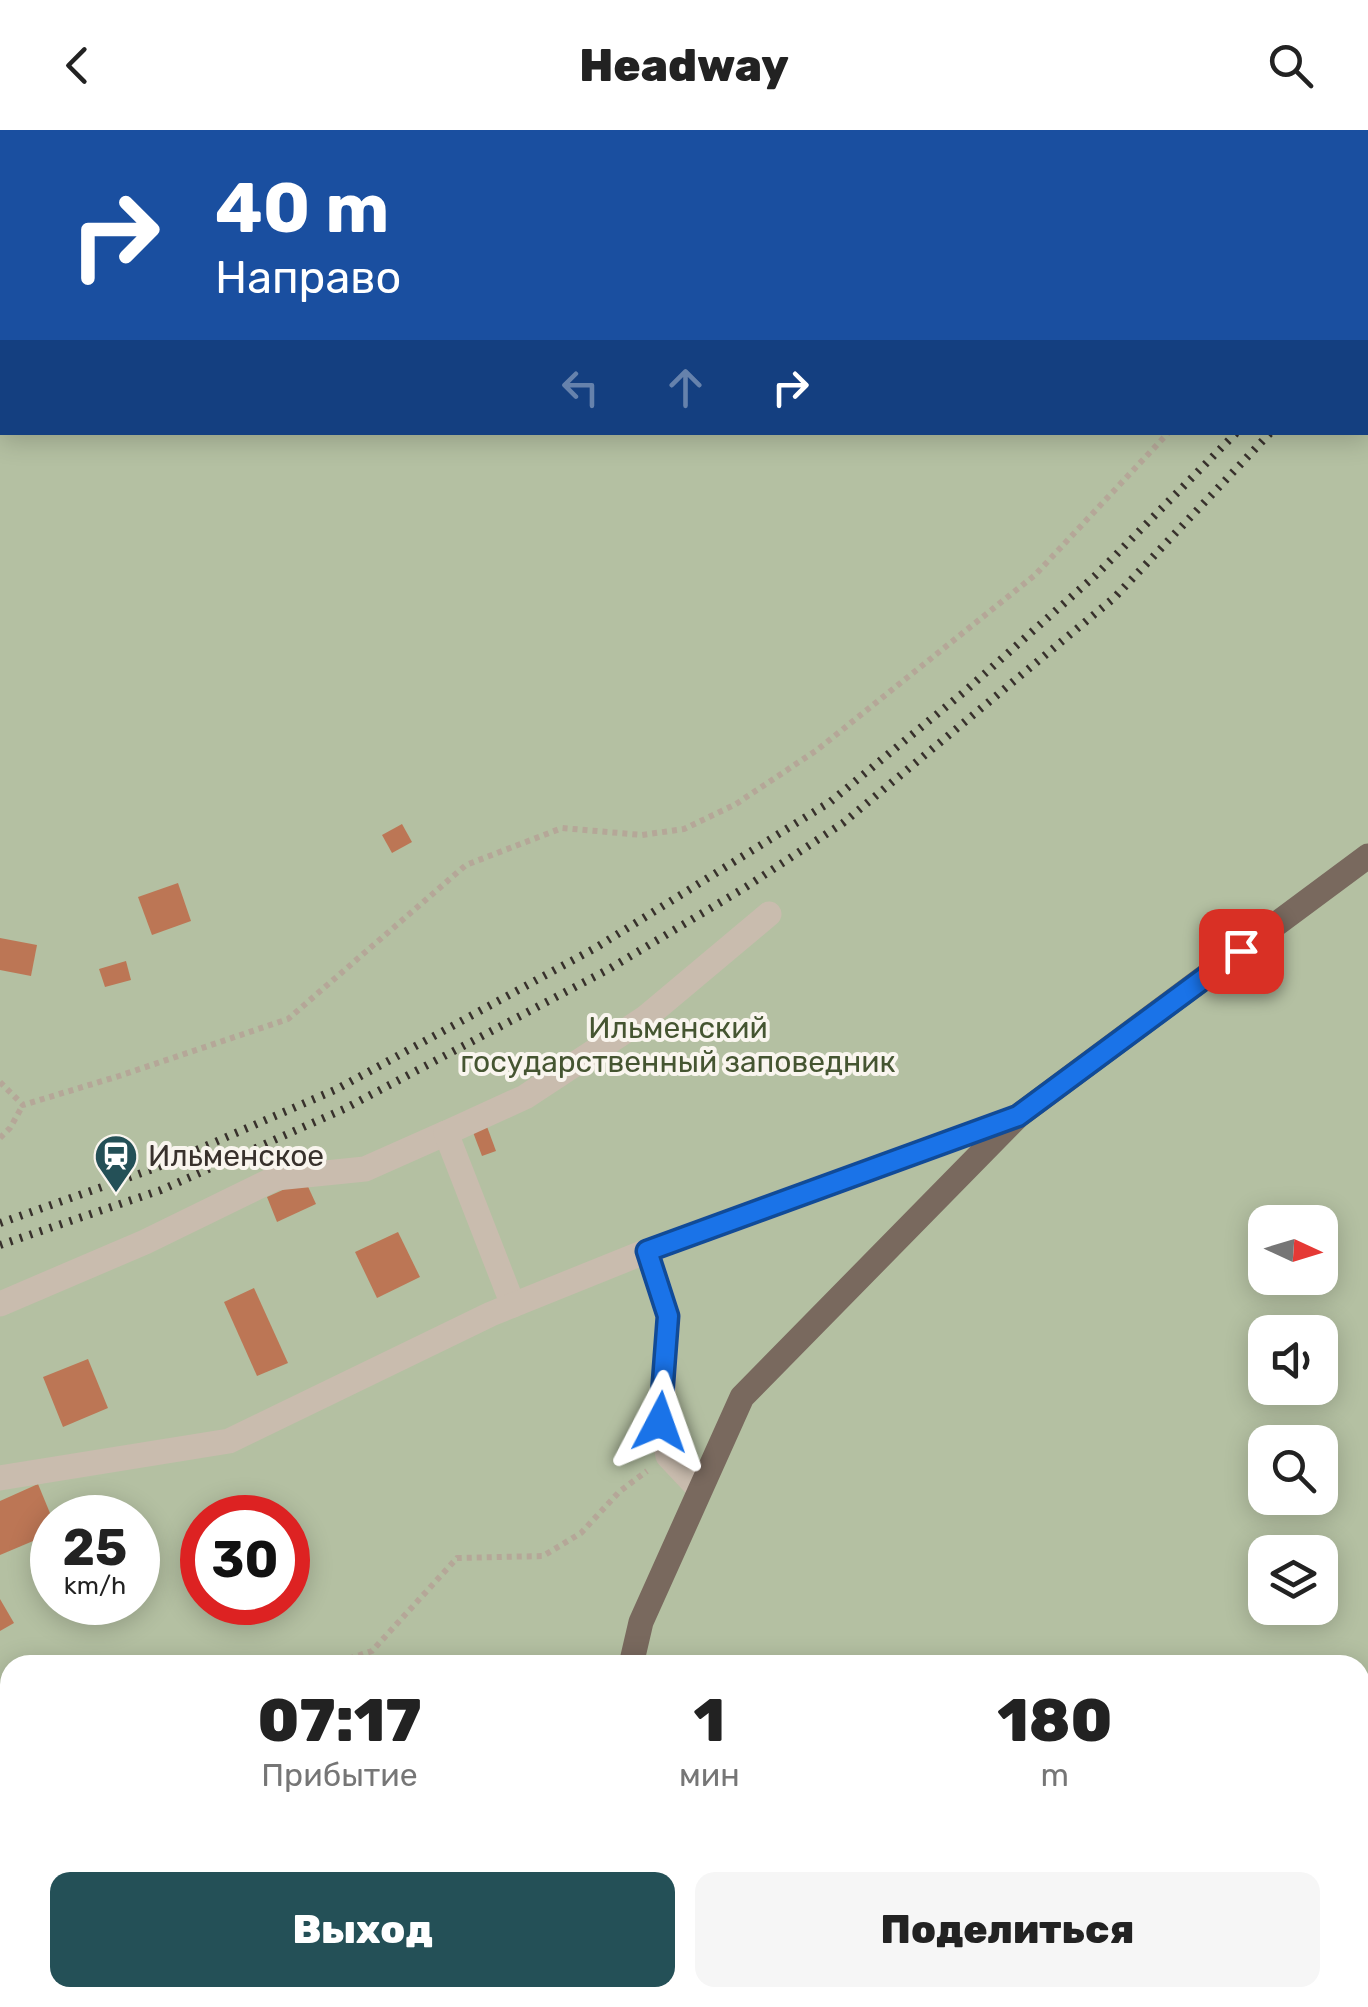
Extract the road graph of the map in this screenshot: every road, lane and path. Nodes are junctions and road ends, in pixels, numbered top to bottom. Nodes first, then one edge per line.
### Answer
1 (1166, 435) edge
2 (1368, 856) edge
3 (769, 914) dead end
4 (0, 1082) edge
5 (23, 1105) junction
6 (1018, 1116) junction
7 (446, 1133) junction
8 (0, 1138) edge
9 (647, 1251) junction
10 (0, 1304) edge
11 (513, 1305) junction
12 (668, 1456) junction
13 (0, 1478) edge
14 (700, 1490) junction
15 (360, 1655) edge
16 (633, 1655) edge

1 - 5 path
2 - 6 main road
3 - 7 street
4 - 5 path
5 - 8 path
6 - 9 street
6 - 14 main road
7 - 10 street
7 - 11 street
9 - 11 street
9 - 12 street
11 - 13 street
12 - 14 street
12 - 15 path
14 - 16 main road

